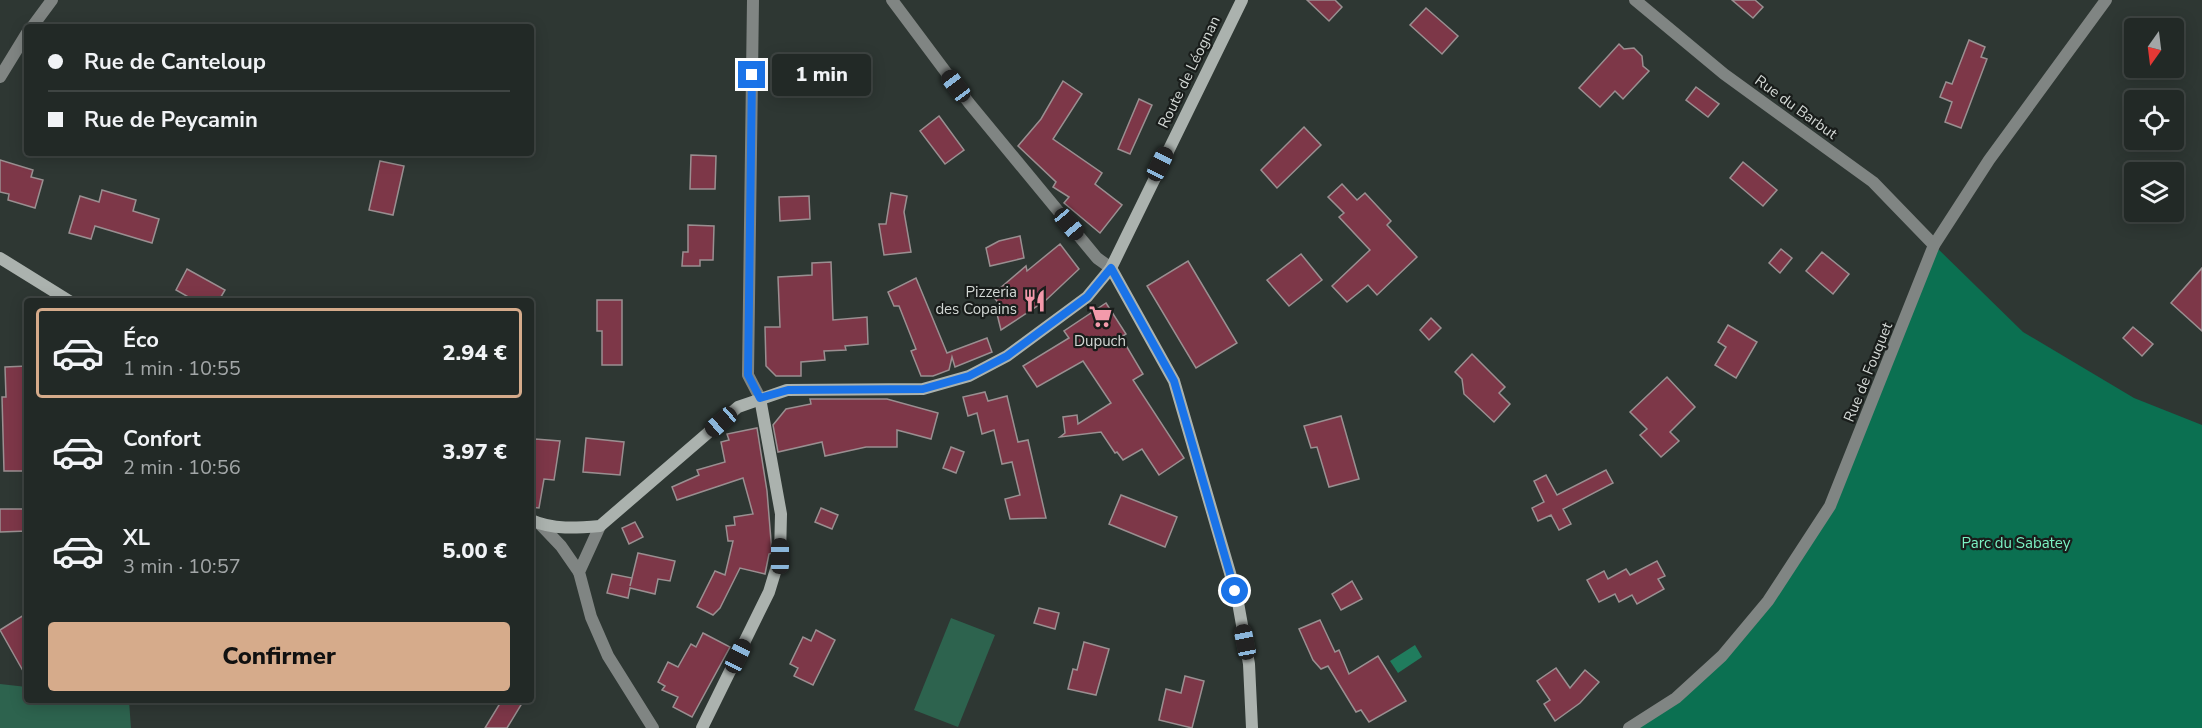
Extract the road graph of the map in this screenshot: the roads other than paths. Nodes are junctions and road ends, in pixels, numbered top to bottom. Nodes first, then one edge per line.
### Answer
1 (52, 0) edge
2 (753, 0) edge
3 (892, 0) edge
4 (1242, 0) edge
5 (1635, 0) edge
6 (2106, 0) edge
7 (34, 24) edge
8 (24, 38) edge
9 (0, 77) edge
10 (1934, 245) junction
11 (0, 258) edge
12 (1111, 268) junction
13 (62, 298) edge
14 (760, 398) junction
15 (536, 522) edge
16 (600, 526) junction
17 (579, 572) junction
18 (653, 728) edge
19 (702, 728) edge
20 (1252, 728) edge
21 (1629, 728) edge

1 - 7 street
2 - 14 street
3 - 12 street
4 - 12 street, Route de Léognan
5 - 10 street, Rue du Barbut
6 - 10 street, Rue de Fouquet
8 - 9 street
10 - 21 street, Rue de Fouquet
11 - 13 street
12 - 14 street, Route de Léognan
12 - 20 street
14 - 16 street, Route de Léognan
14 - 19 street
15 - 16 street
15 - 17 street
16 - 17 street
17 - 18 street

